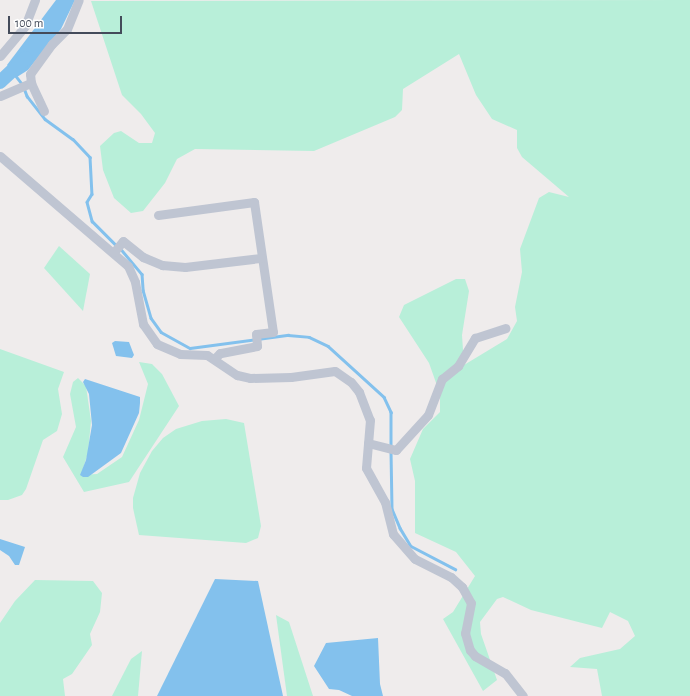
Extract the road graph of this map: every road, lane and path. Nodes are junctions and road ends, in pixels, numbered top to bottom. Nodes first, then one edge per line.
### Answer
1 (35, 0) edge
2 (79, 0) edge
3 (0, 56) edge
4 (31, 83) junction
5 (0, 96) edge
6 (44, 111) dead end
7 (0, 156) edge
8 (158, 215) dead end
9 (114, 252) junction
10 (261, 258) junction
11 (505, 328) dead end
12 (214, 359) junction
13 (368, 443) junction
14 (523, 696) edge

1 - 3 street
2 - 4 street
4 - 5 street
4 - 6 street
7 - 9 street
8 - 10 street
9 - 10 street
9 - 12 street
10 - 12 street
11 - 13 street
12 - 13 street
13 - 14 street

